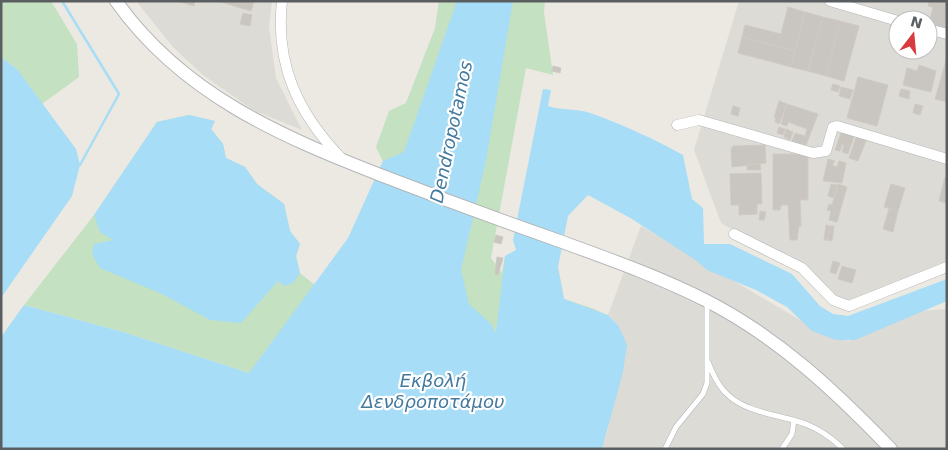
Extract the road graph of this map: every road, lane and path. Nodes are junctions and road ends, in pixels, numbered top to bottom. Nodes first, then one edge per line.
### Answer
1 (116, 1) edge
2 (282, 1) edge
3 (830, 1) edge
4 (888, 17) edge
5 (678, 124) dead end
6 (947, 159) edge
7 (344, 161) junction
8 (734, 234) dead end
9 (947, 267) edge
10 (707, 301) junction
11 (708, 362) junction
12 (794, 420) junction
13 (665, 449) edge
14 (782, 449) edge
15 (843, 449) edge
16 (891, 449) edge

1 - 7 street
2 - 7 street
3 - 4 street
5 - 6 street
7 - 10 street
8 - 9 street
10 - 11 lane
10 - 16 street
11 - 12 lane
11 - 13 lane
12 - 14 lane
12 - 15 lane

